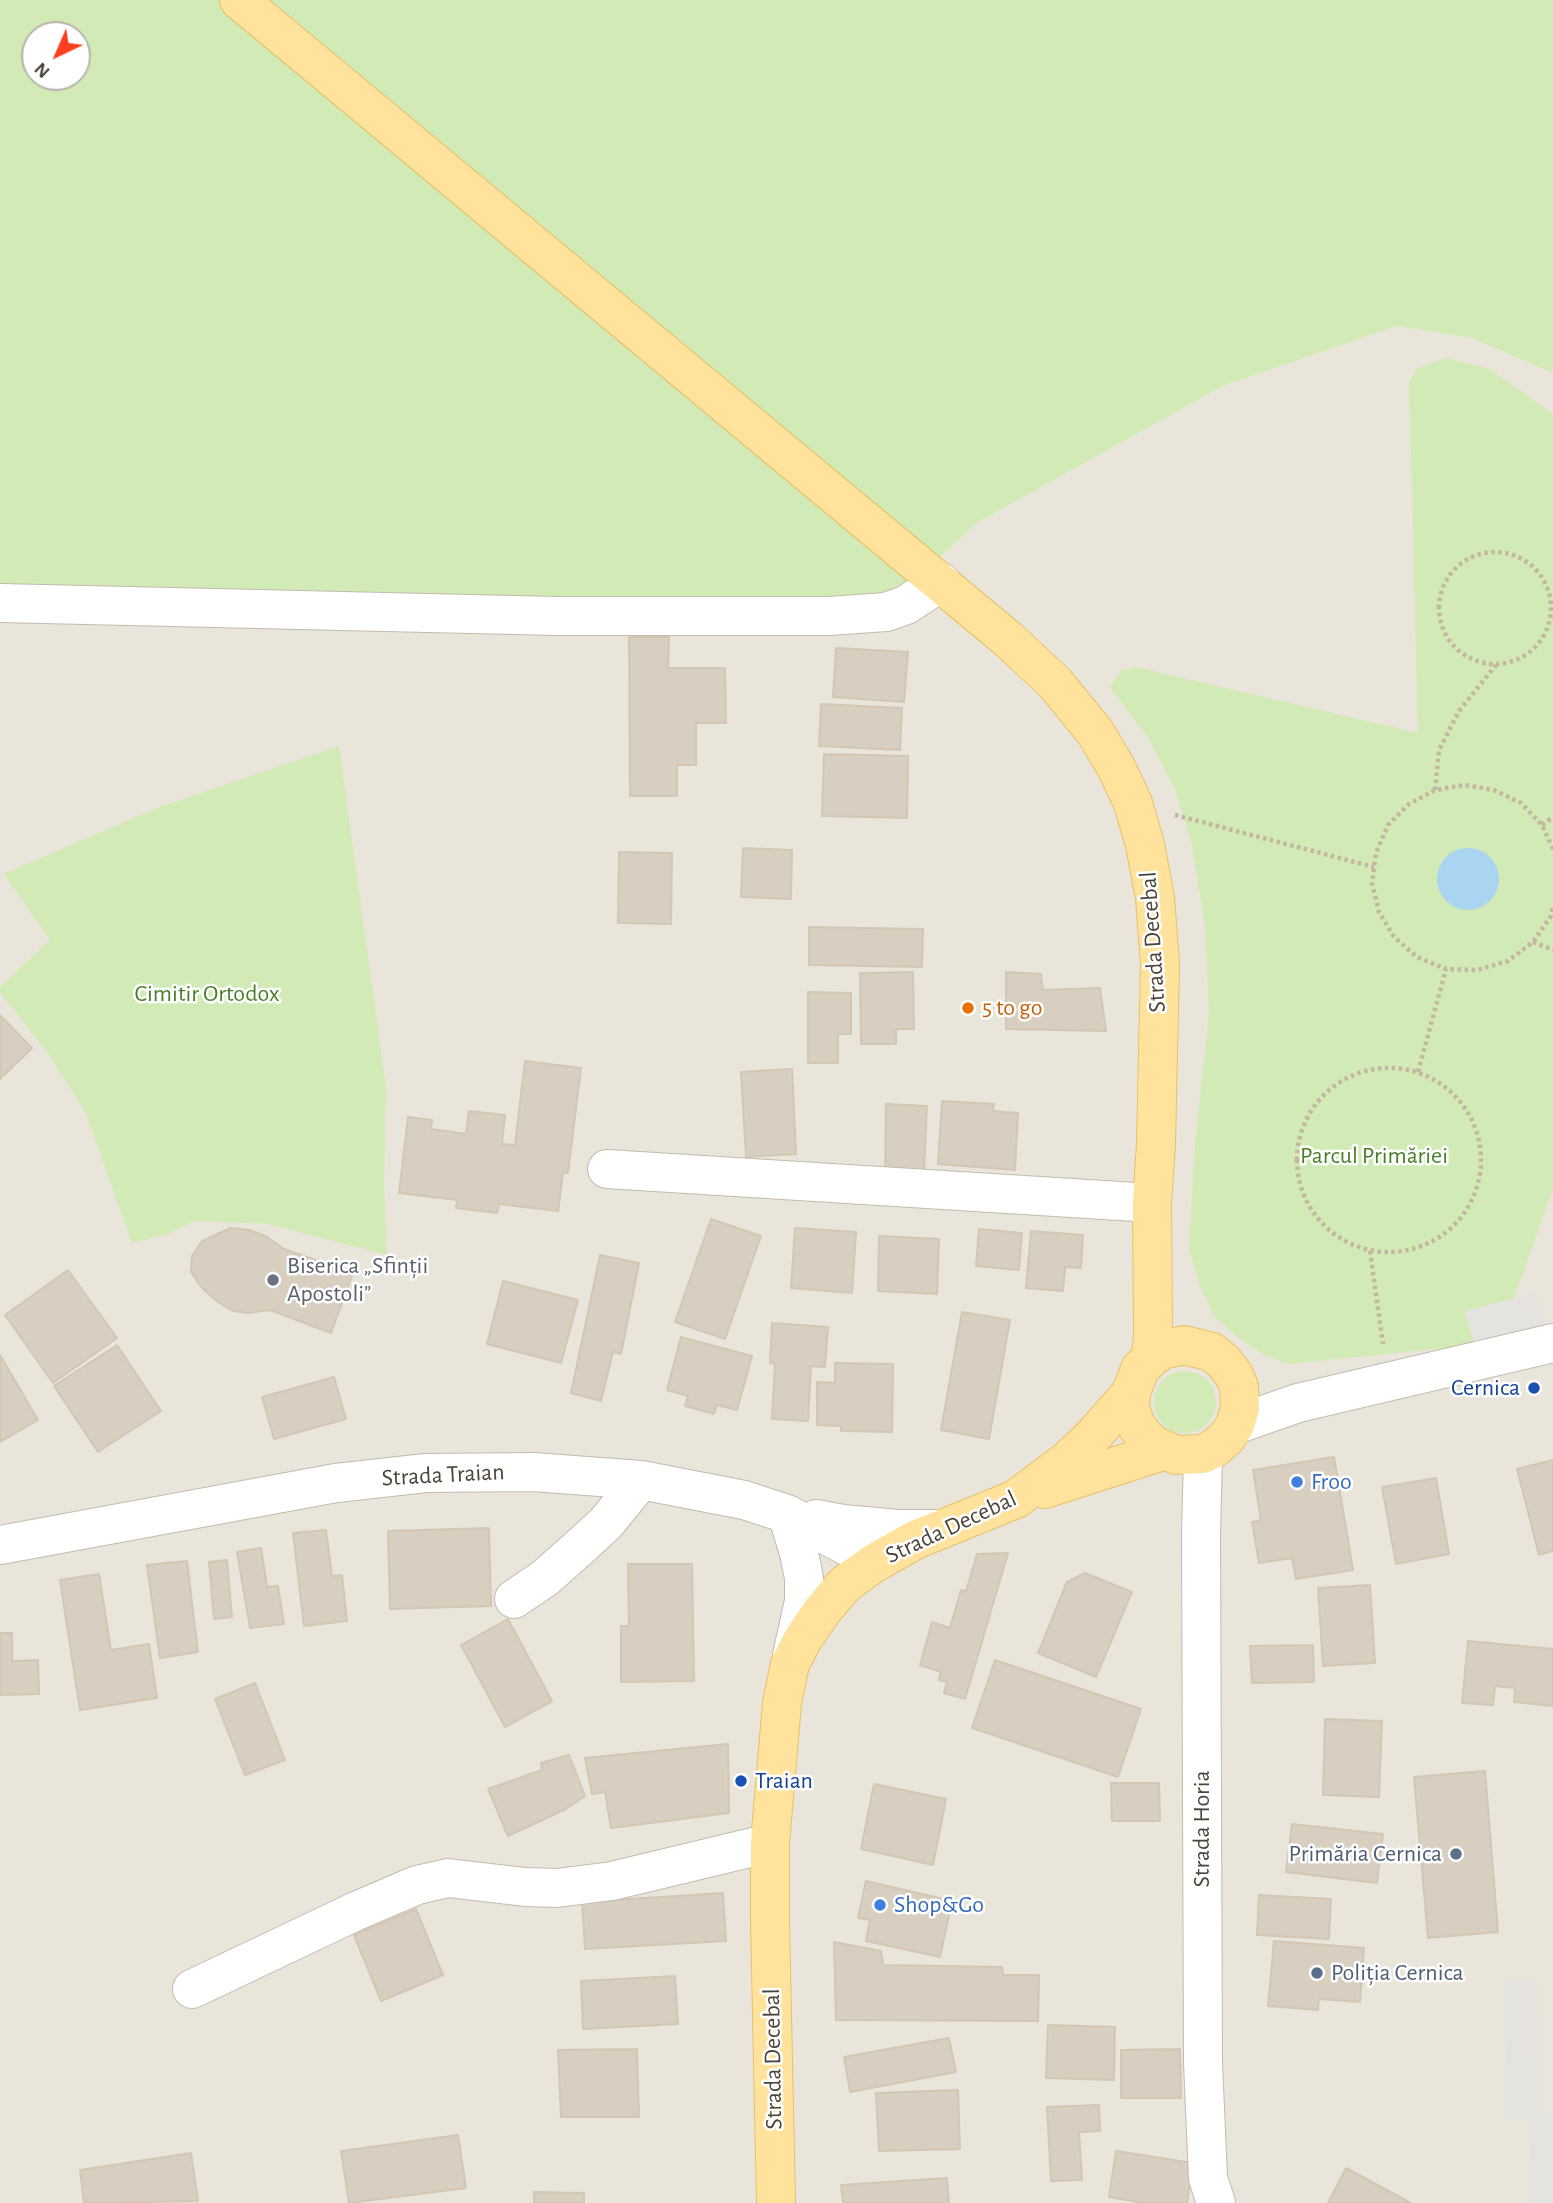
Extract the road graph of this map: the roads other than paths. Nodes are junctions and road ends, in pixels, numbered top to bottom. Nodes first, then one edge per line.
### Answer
1 (239, 0) edge
2 (941, 582) junction
3 (0, 603) edge
4 (607, 1169) dead end
5 (1152, 1203) junction
6 (1152, 1241) junction
7 (1553, 1343) edge
8 (1200, 1348) junction
9 (1151, 1358) junction
10 (1234, 1375) junction
11 (1131, 1392) junction
12 (1326, 1396) junction
13 (1235, 1425) junction
14 (1163, 1451) junction
15 (1203, 1454) junction
16 (641, 1480) junction
17 (1016, 1499) junction
18 (787, 1514) junction
19 (942, 1529) junction
20 (0, 1545) edge
21 (876, 1562) junction
22 (514, 1599) dead end
23 (790, 1664) junction
24 (770, 1843) junction
25 (192, 1989) dead end
26 (776, 2203) edge
27 (1216, 2203) edge

1 - 2 main road, Strada Decebal
2 - 3 street
2 - 5 main road, Strada Decebal
4 - 5 street
5 - 6 main road, Strada Decebal
6 - 8 main road, Strada Decebal
6 - 9 main road, Strada Decebal
7 - 12 street
8 - 9 main road
8 - 10 main road
9 - 11 main road, Strada Decebal
10 - 12 street
10 - 13 main road
11 - 14 main road
11 - 17 main road, Strada Decebal
12 - 13 street
13 - 15 main road
14 - 15 main road
14 - 17 main road
15 - 27 street, Strada Horia
16 - 18 street, Strada Traian
16 - 20 street, Strada Traian
16 - 22 street
17 - 19 main road, Strada Decebal
18 - 19 street
18 - 21 street, Strada Traian
18 - 23 street, Strada Decebal
19 - 21 main road, Strada Decebal
21 - 23 main road, Strada Decebal
23 - 24 main road, Strada Decebal
24 - 25 street
24 - 26 main road, Strada Decebal

